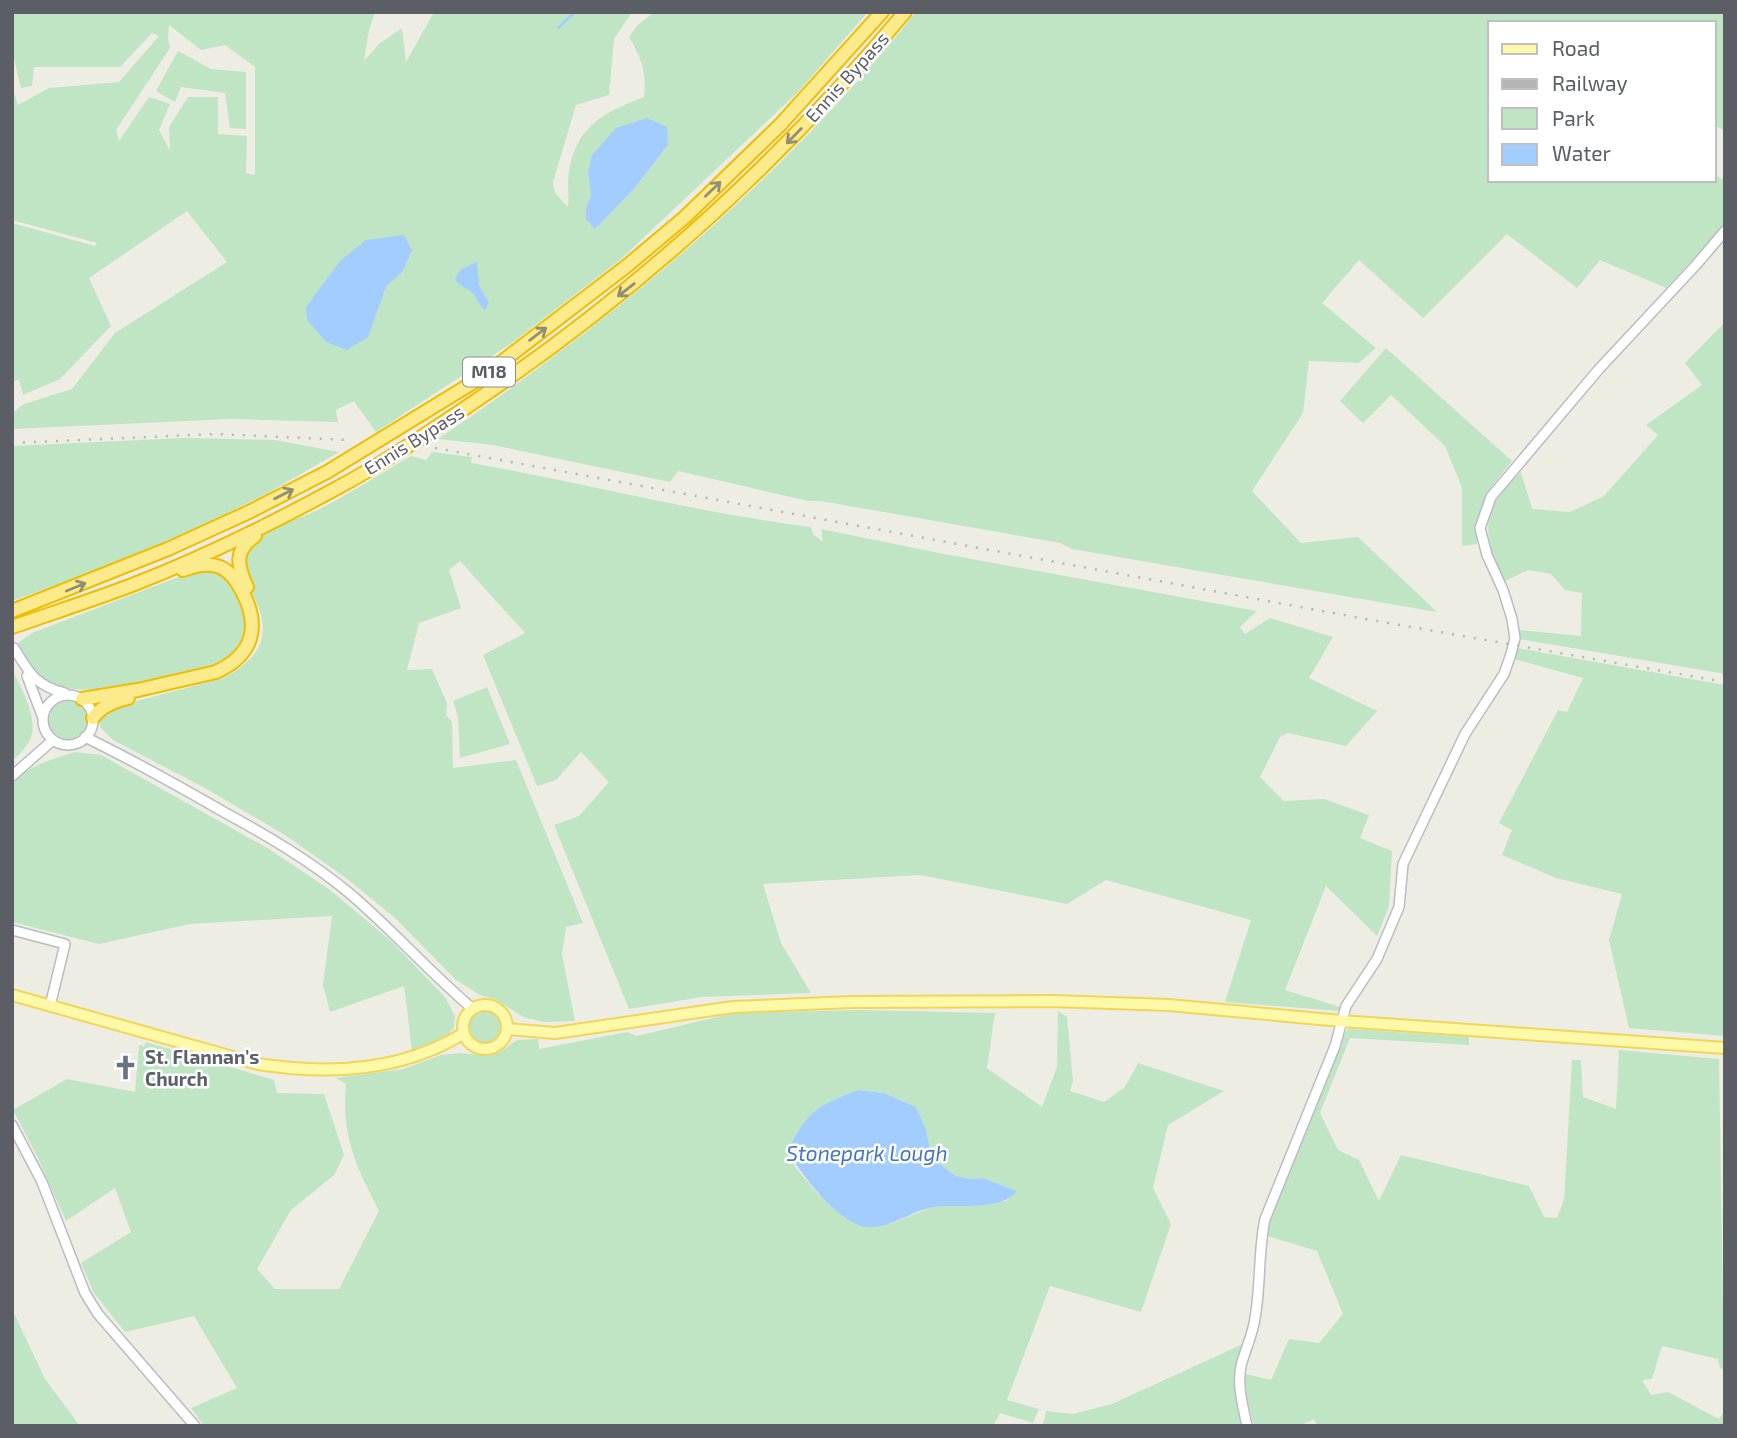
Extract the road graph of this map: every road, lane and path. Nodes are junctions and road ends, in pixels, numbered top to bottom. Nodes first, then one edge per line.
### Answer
1 (882, 12) edge
2 (905, 12) edge
3 (1725, 231) edge
4 (275, 520) junction
5 (133, 585) junction
6 (12, 611) edge
7 (12, 627) edge
8 (14, 648) edge
9 (19, 658) junction
10 (76, 697) junction
11 (43, 718) junction
12 (93, 718) junction
13 (85, 737) junction
14 (53, 740) junction
15 (12, 776) edge
16 (12, 930) edge
17 (12, 995) edge
18 (50, 1006) junction
19 (473, 1009) junction
20 (1341, 1021) junction
21 (507, 1029) junction
22 (464, 1033) junction
23 (1725, 1048) edge
24 (12, 1125) edge
25 (195, 1426) edge
26 (1247, 1426) edge

6 -> 1 highway, Ennis Bypass / M18
2 -> 4 highway, Ennis Bypass / M18
3 - 20 street
4 - 5 highway, Ennis Bypass / M18
4 - 12 highway
5 - 7 highway, Ennis Bypass / M18
5 - 10 highway
8 - 9 street
9 - 10 street
9 - 11 street
10 - 11 street
10 - 12 street
11 - 14 street
12 - 13 street
13 - 14 street
13 - 19 street
14 - 15 street
16 - 18 street
17 - 18 main road
18 - 22 main road
19 - 21 main road
19 - 22 main road
20 - 21 main road
20 - 23 main road
20 - 26 street
21 - 22 main road
24 - 25 street

